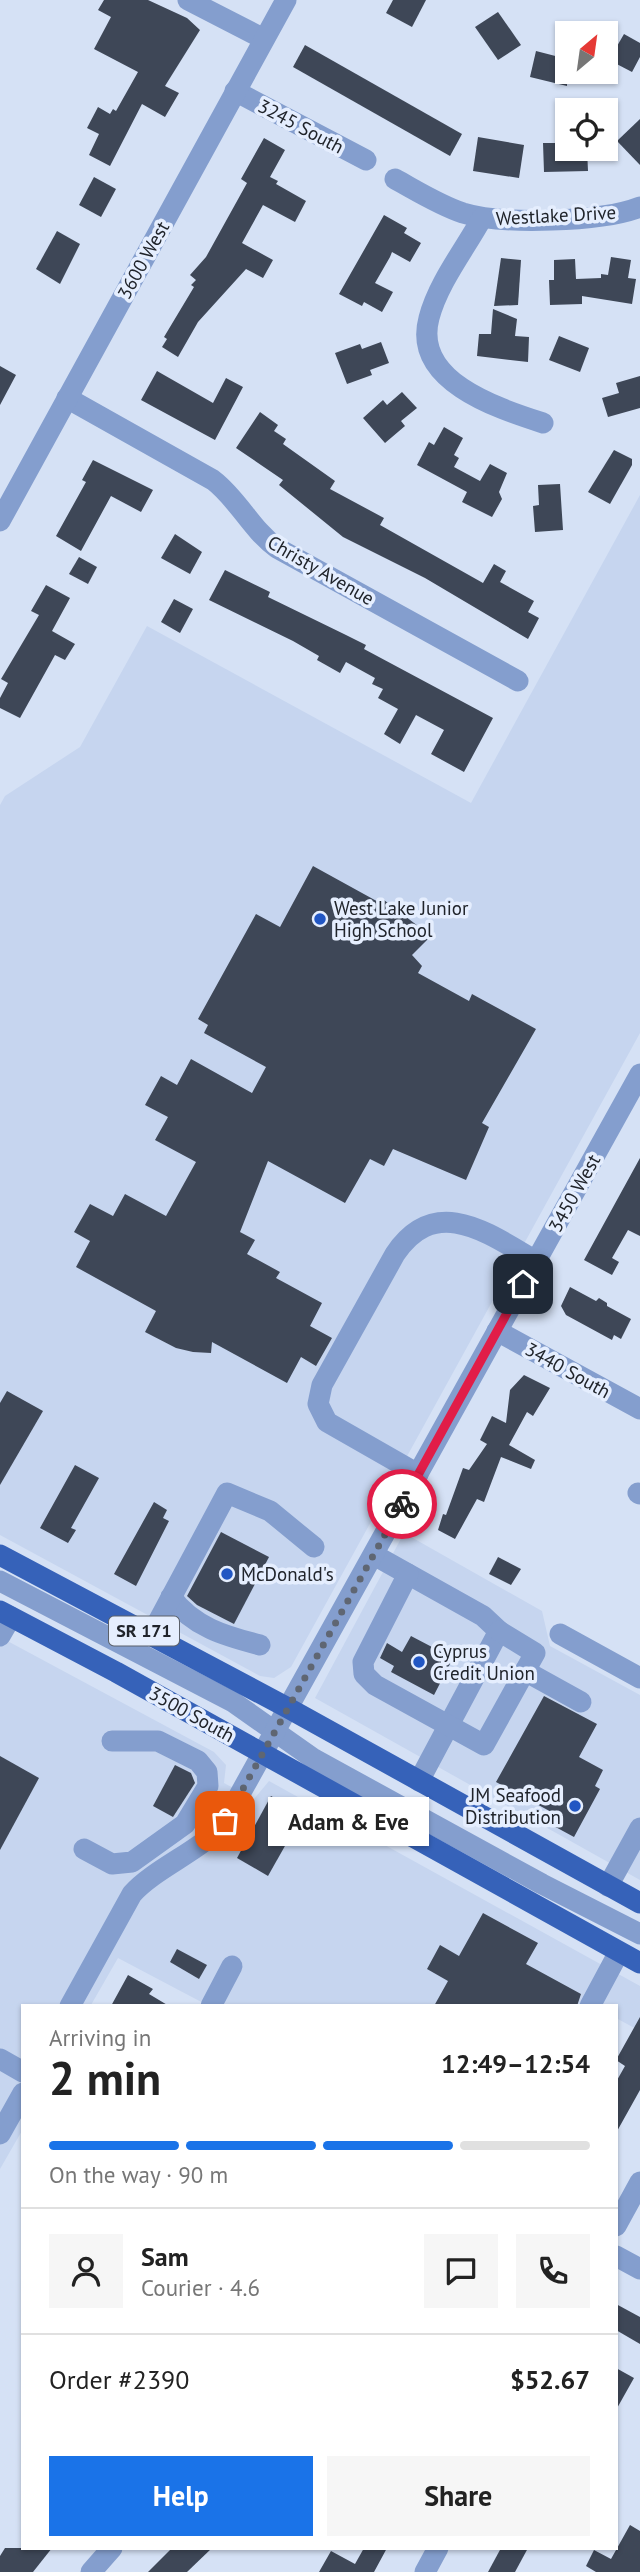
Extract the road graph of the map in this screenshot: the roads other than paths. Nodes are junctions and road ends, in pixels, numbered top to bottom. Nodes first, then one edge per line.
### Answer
1 (188, 0) edge
2 (286, 0) edge
3 (264, 39) junction
4 (235, 92) junction
5 (366, 160) dead end
6 (395, 179) dead end
7 (640, 207) edge
8 (482, 218) junction
9 (67, 398) junction
10 (543, 423) dead end
11 (0, 521) edge
12 (518, 681) dead end
13 (640, 1074) edge
14 (536, 1261) junction
15 (497, 1331) junction
16 (640, 1409) edge
17 (418, 1474) junction
18 (314, 1547) dead end
19 (0, 1555) edge
20 (374, 1555) junction
21 (408, 1574) junction
22 (0, 1581) edge
23 (171, 1597) junction
24 (5, 1614) edge
25 (499, 1631) junction
26 (560, 1634) dead end
27 (151, 1635) junction
28 (0, 1636) edge
29 (260, 1645) dead end
30 (525, 1671) junction
31 (640, 1678) edge
32 (581, 1702) dead end
33 (288, 1708) junction
34 (450, 1726) junction
35 (275, 1731) junction
36 (112, 1741) dead end
37 (263, 1753) junction
38 (419, 1781) junction
39 (640, 1828) edge
40 (84, 1849) dead end
41 (608, 1886) junction
42 (640, 1903) edge
43 (640, 1934) edge
44 (619, 1952) junction
45 (640, 1963) edge
46 (232, 1966) dead end
47 (71, 2004) edge
48 (212, 2004) edge
49 (591, 2004) edge
50 (0, 2059) edge
51 (21, 2071) edge
52 (21, 2096) edge
53 (0, 2134) edge
54 (640, 2182) edge
55 (618, 2222) edge
56 (618, 2257) edge
57 (640, 2269) edge
58 (110, 2550) edge
59 (437, 2550) edge
60 (91, 2572) edge
61 (425, 2572) edge

1 - 3 street
2 - 3 street, 3600 West
3 - 4 street, 3600 West
4 - 5 street, 3245 South
4 - 9 street, 3600 West
6 - 8 street, Westlake Drive
7 - 8 street, Westlake Drive
8 - 10 street
9 - 11 street, 3600 West
9 - 12 street, Christy Avenue
13 - 14 street, 3450 West
14 - 15 street, 3450 West
14 - 17 street
15 - 16 street, 3440 South
15 - 17 street, 3450 West
17 - 20 street, 3450 West
18 - 23 street
19 - 27 main road, SR 171
20 - 21 street
20 - 33 street, 3450 West
21 - 25 street
21 - 34 street
22 - 35 street
23 - 27 street
23 - 29 street
24 - 28 street
24 - 37 main road, 3500 South / SR 171
25 - 30 street
25 - 34 street
26 - 31 street
27 - 33 main road, SR 171
30 - 32 street
30 - 34 street
33 - 35 street, 3450 West
33 - 38 main road, SR 171
34 - 38 street
35 - 37 street, 3450 West
35 - 43 street
36 - 40 street
37 - 44 main road, 3500 South / SR 171
37 - 47 street, 3450 West
38 - 41 main road, SR 171
39 - 41 street
41 - 42 main road, SR 171
44 - 45 main road, 3500 South / SR 171
44 - 49 street
46 - 48 street
50 - 51 street
52 - 53 street
54 - 55 street
56 - 57 street
58 - 60 street
59 - 61 street

